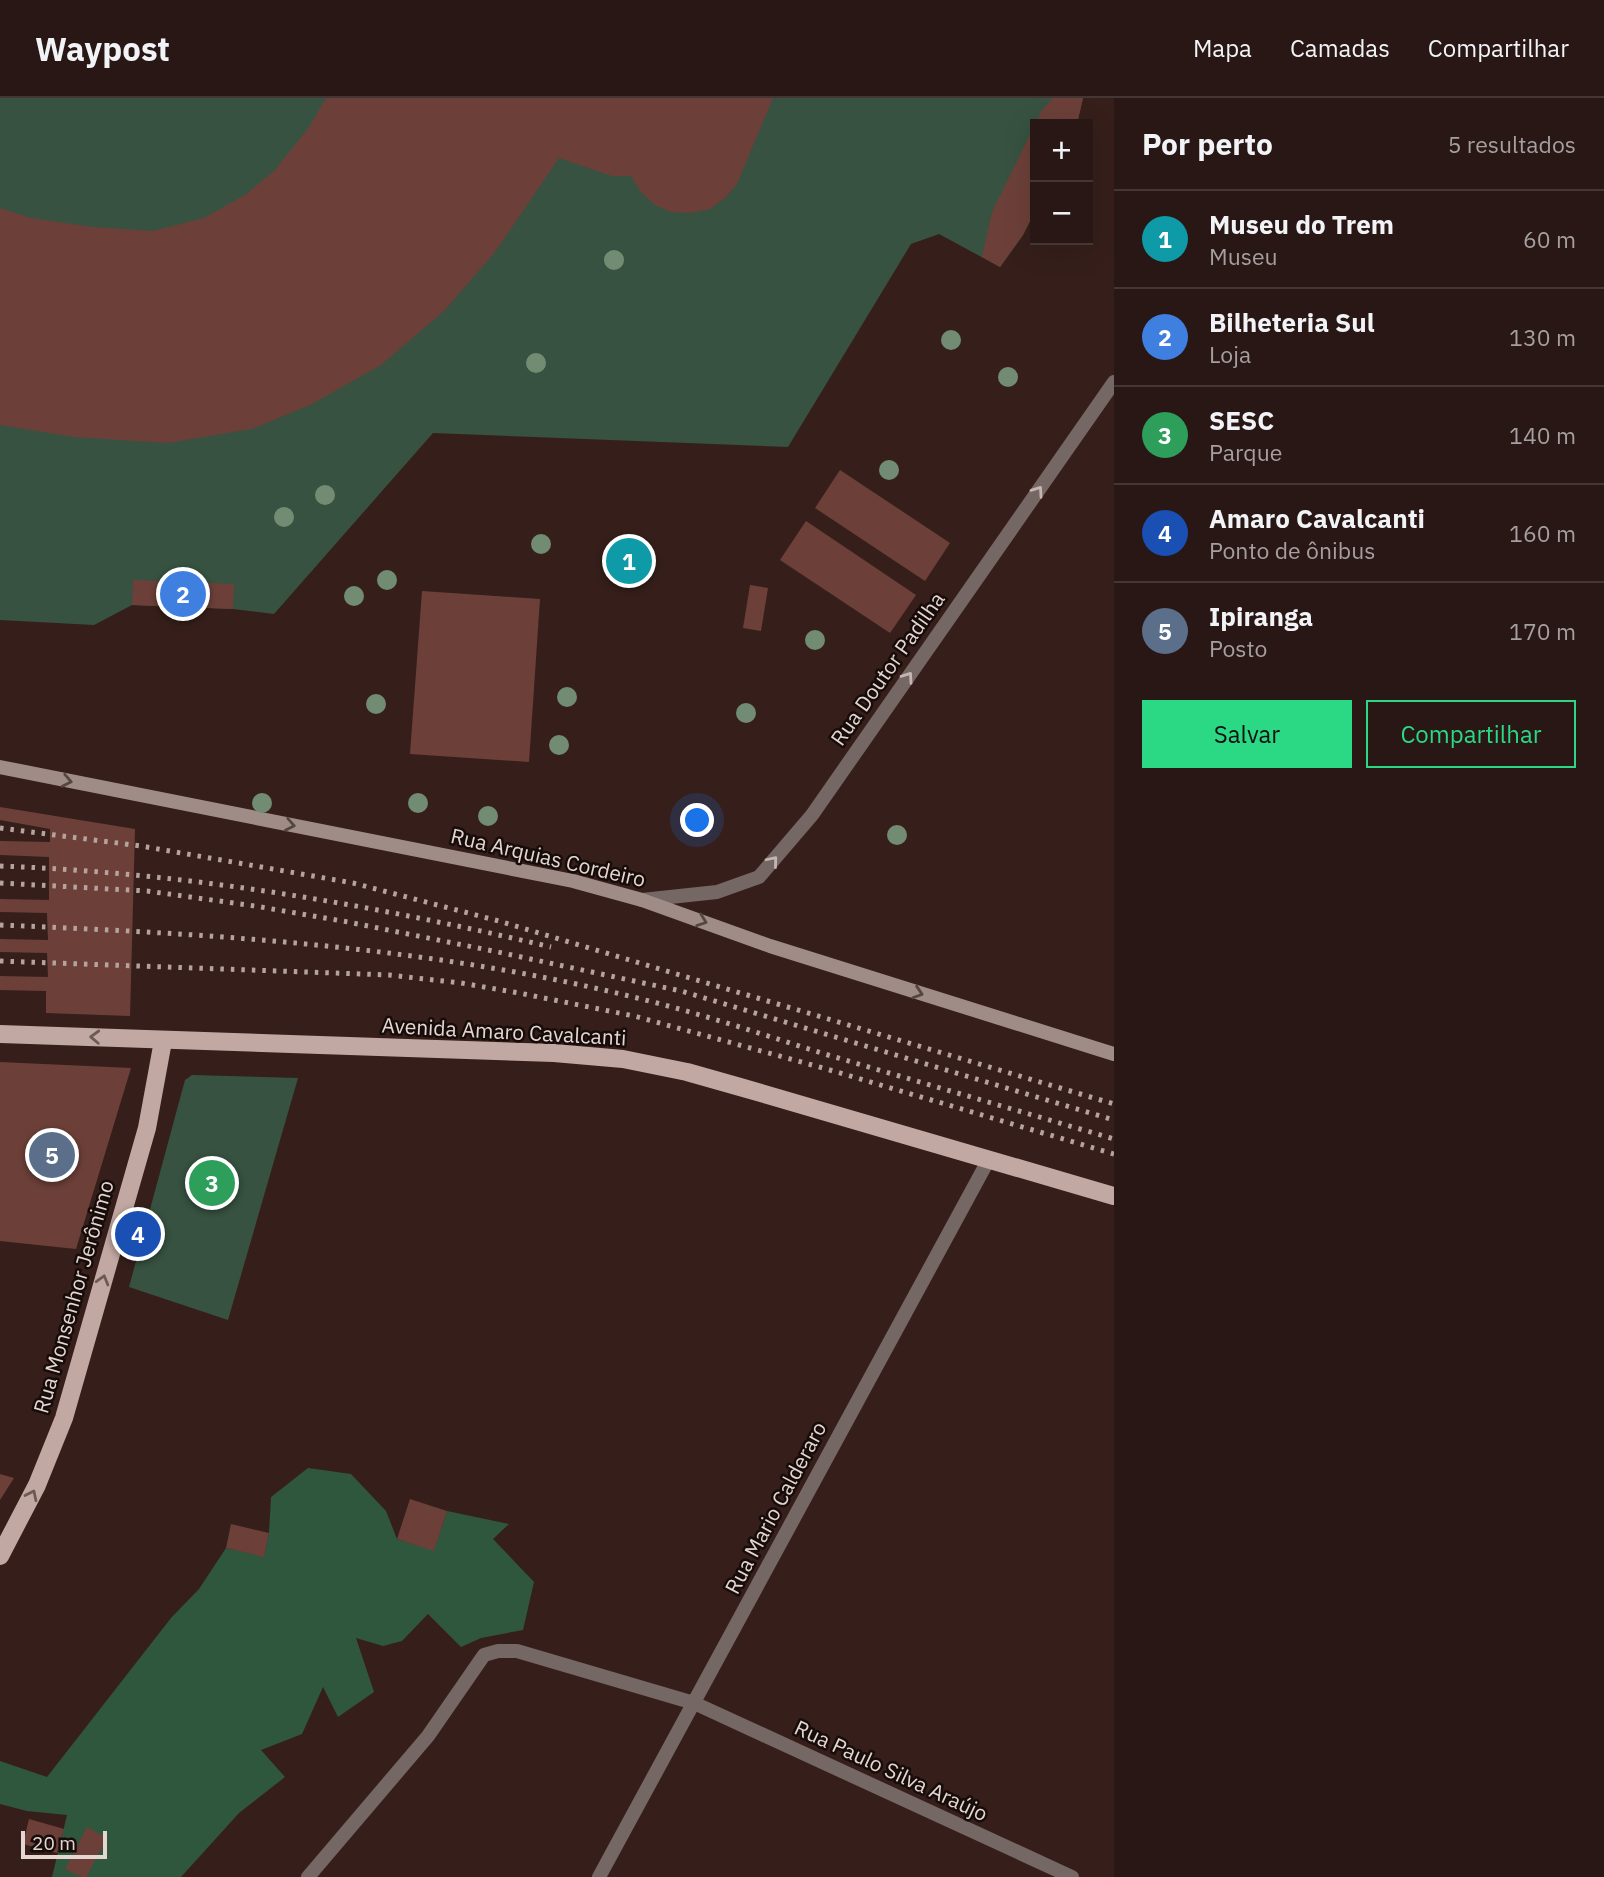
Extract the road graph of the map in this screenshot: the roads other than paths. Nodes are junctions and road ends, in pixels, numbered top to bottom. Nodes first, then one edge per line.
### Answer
1 (1114, 382) edge
2 (0, 767) edge
3 (642, 900) junction
4 (0, 1034) edge
5 (163, 1041) junction
6 (1114, 1054) edge
7 (989, 1158) junction
8 (1114, 1196) edge
9 (0, 1556) edge
10 (694, 1703) junction
11 (308, 1877) edge
12 (600, 1877) edge
13 (1072, 1877) edge

3 -> 1 street, Rua Doutor Padilha
2 -> 3 main road, Rua Arquias Cordeiro
3 -> 6 main road, Rua Arquias Cordeiro
5 -> 4 main road, Avenida Amaro Cavalcanti
5 - 7 main road, Avenida Amaro Cavalcanti
9 -> 5 main road, Rua Monsenhor Jerônimo
7 - 8 main road, Avenida Amaro Cavalcanti
7 - 10 street, Rua Mario Calderaro
10 - 11 street, Rua Paulo Silva Araújo
10 - 12 street, Rua Mario Calderaro
10 - 13 street, Rua Paulo Silva Araújo

